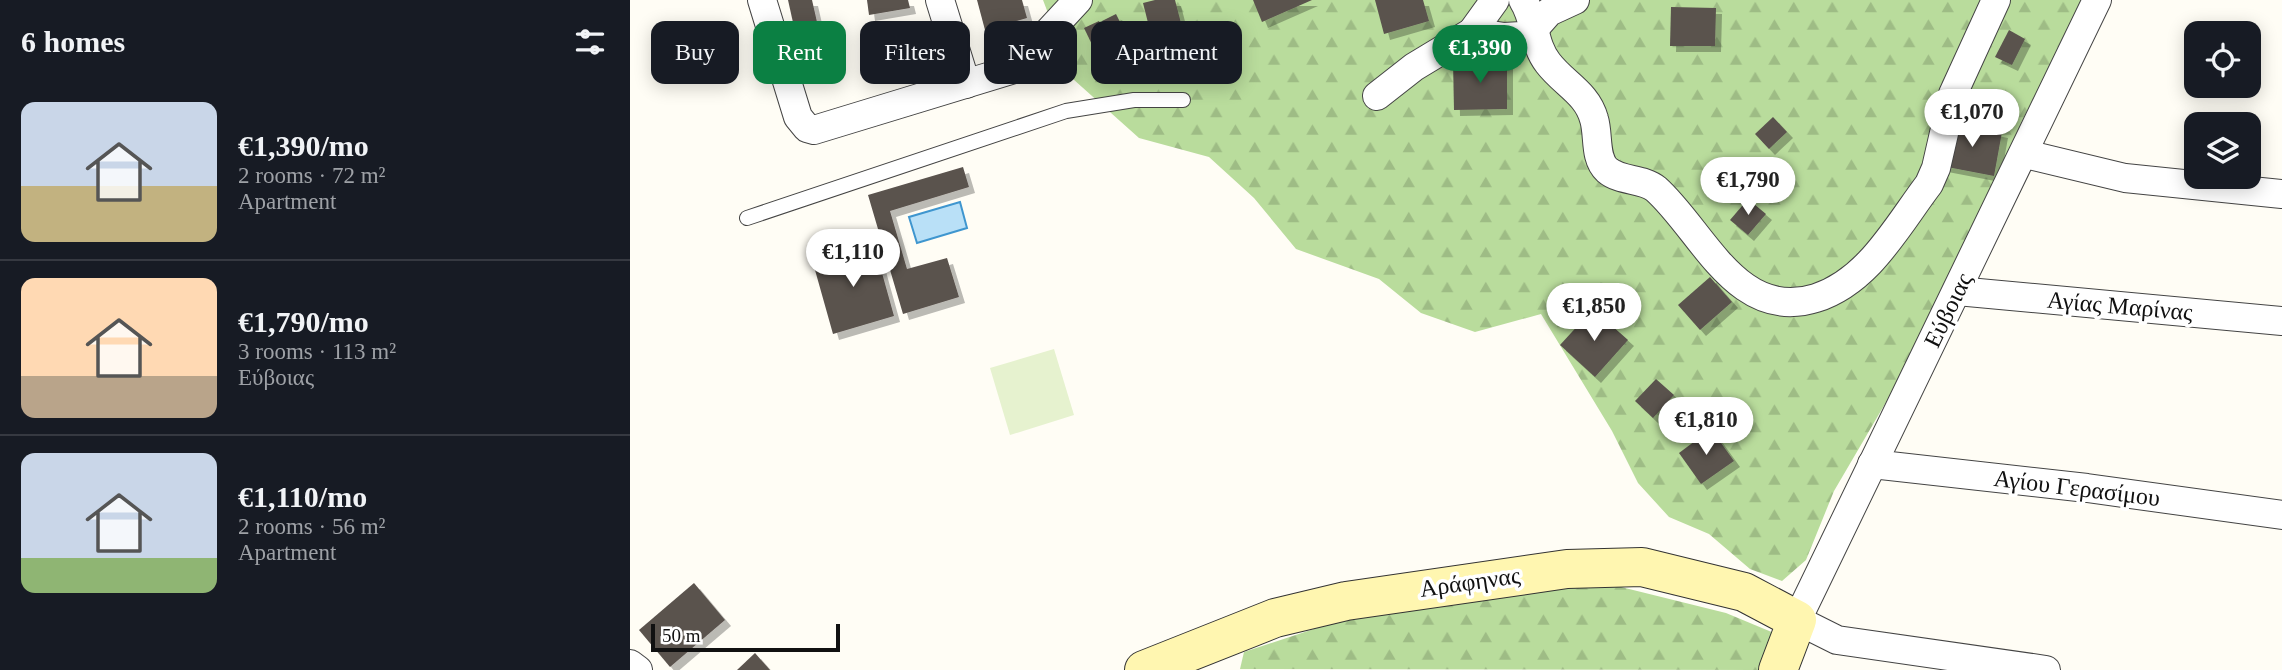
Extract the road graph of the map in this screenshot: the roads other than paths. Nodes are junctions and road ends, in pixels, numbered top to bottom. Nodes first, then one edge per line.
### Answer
1 (762, 0) edge
2 (940, 0) edge
3 (1078, 0) edge
4 (1495, 0) edge
5 (1523, 0) edge
6 (1575, 0) edge
7 (1996, 0) edge
8 (2097, 0) edge
9 (946, 21) edge
10 (1534, 29) junction
11 (1472, 32) junction
12 (970, 83) edge
13 (966, 84) edge
14 (1377, 96) dead end
15 (1183, 100) dead end
16 (2025, 154) junction
17 (2282, 194) edge
18 (747, 218) dead end
19 (1957, 291) junction
20 (2282, 321) edge
21 (1872, 464) junction
22 (2282, 515) edge
23 (1797, 620) junction
24 (1933, 662) edge
25 (630, 664) edge
26 (638, 670) edge
27 (1144, 670) edge
28 (1778, 670) edge
29 (2046, 670) edge

1 - 13 street
2 - 9 street
3 - 12 street
4 - 11 street
5 - 10 street
6 - 10 street
7 - 10 street
8 - 16 street, Εύβοιας
10 - 11 street
11 - 14 street
15 - 18 lane
16 - 17 street
16 - 19 street, Εύβοιας
19 - 20 street, Αγίας Μαρίνας
19 - 21 street, Εύβοιας
21 - 22 street, Αγίου Γερασίμου
21 - 23 street, Εύβοιας
23 - 24 street
23 - 27 main road, Αράφηνας
23 - 28 main road
24 - 29 street
25 - 26 street

